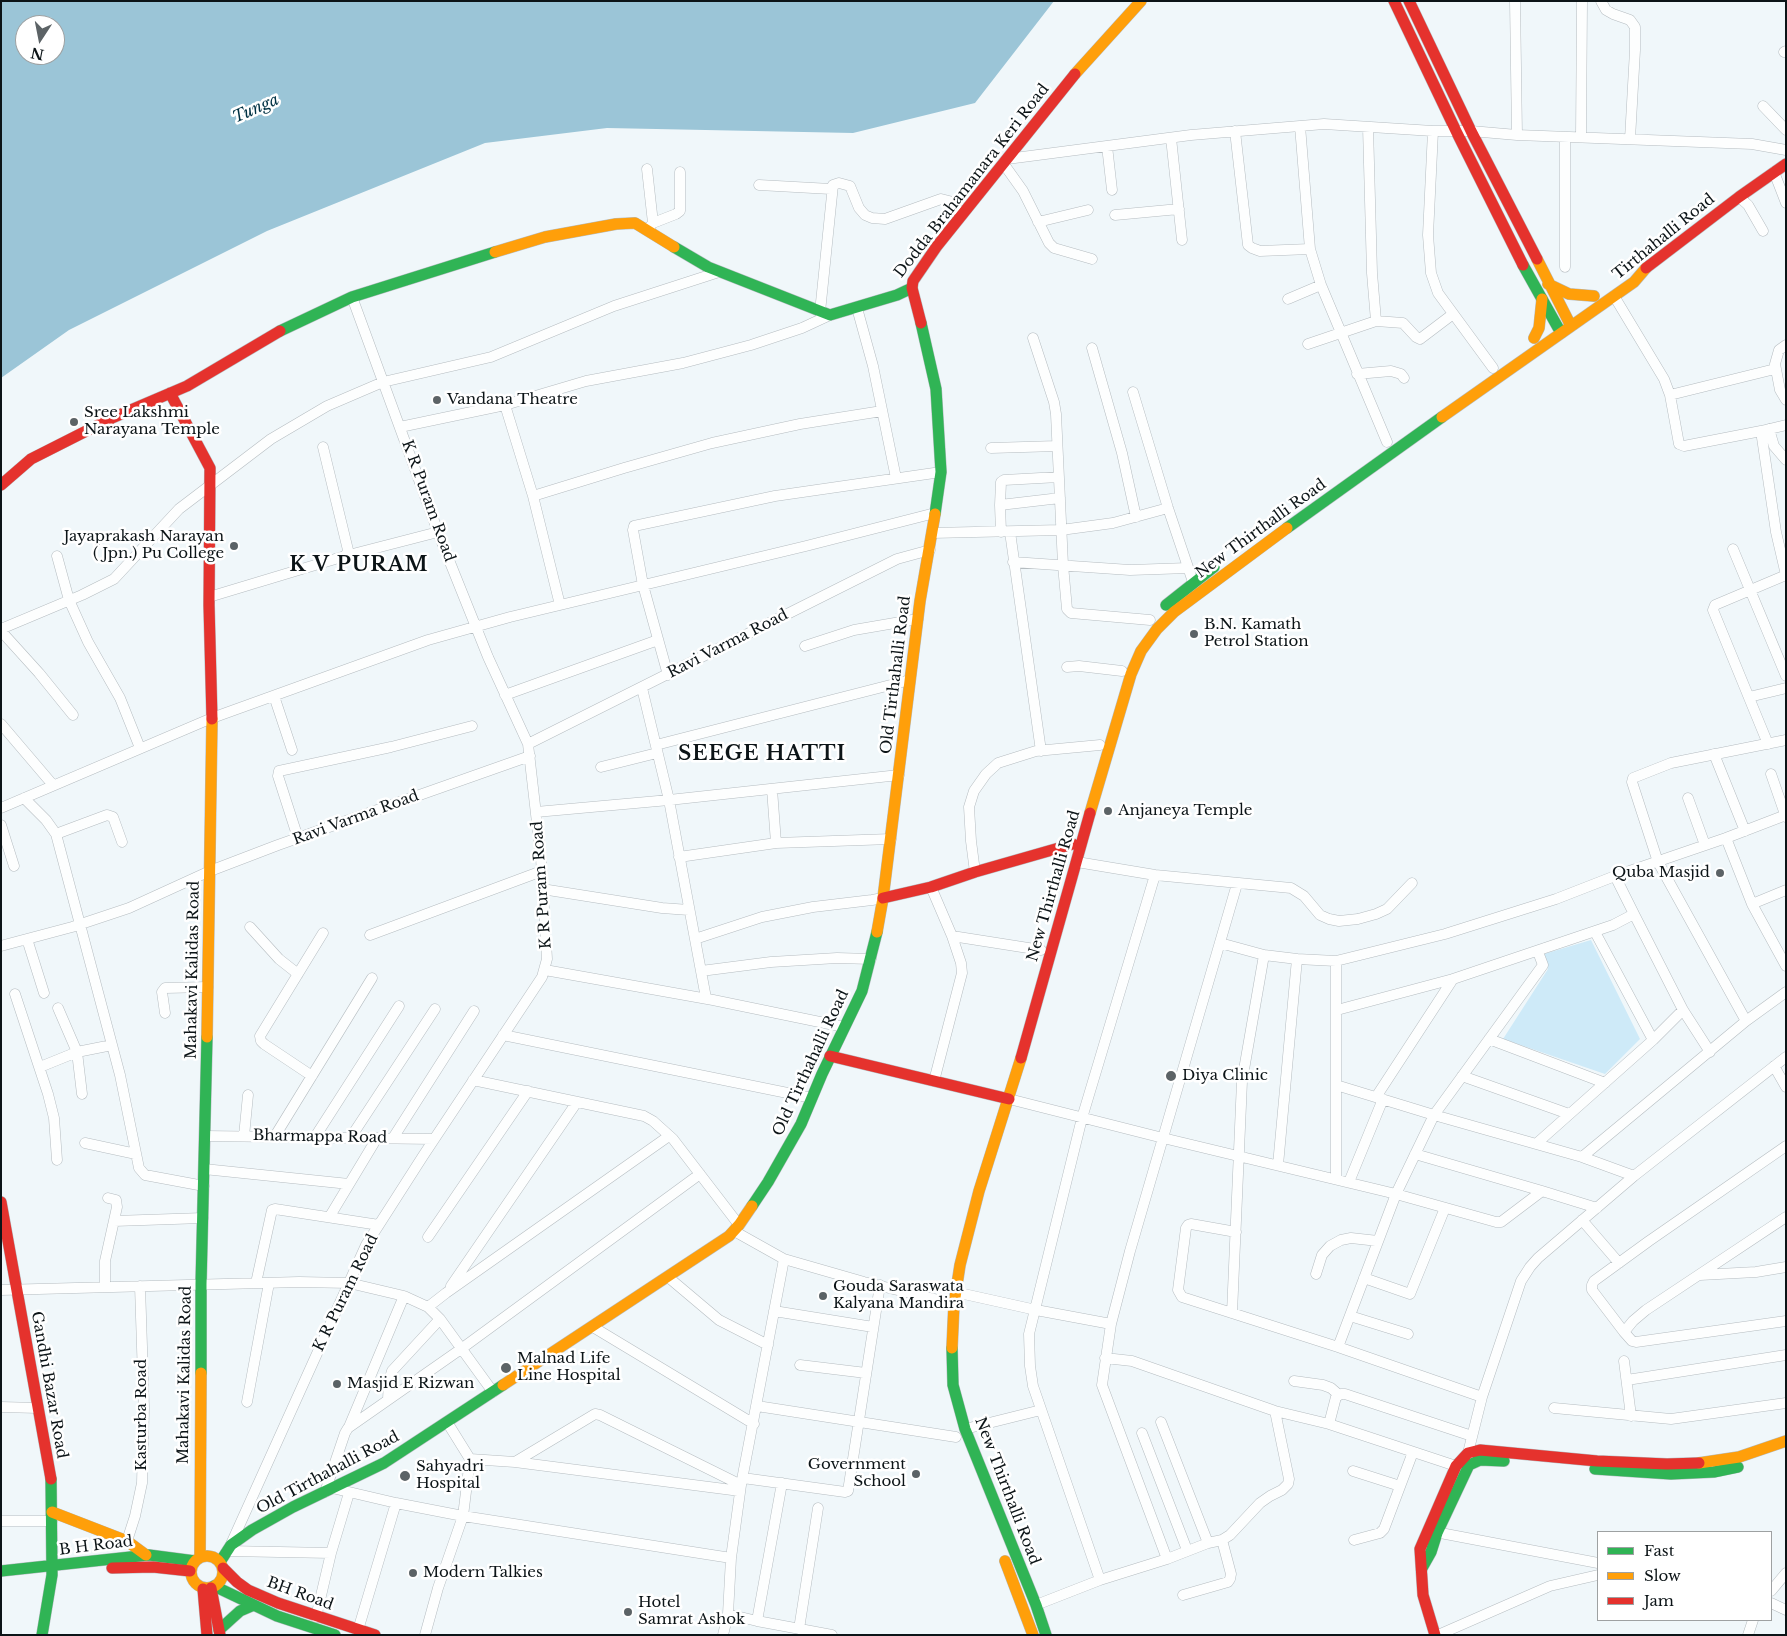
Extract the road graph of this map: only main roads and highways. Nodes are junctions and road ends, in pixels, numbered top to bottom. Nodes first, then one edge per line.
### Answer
1 (1140, 1) edge
2 (1394, 1) edge
3 (1409, 1) edge
4 (1786, 164) edge
5 (1641, 272) junction
6 (1548, 284) junction
7 (912, 288) junction
8 (1594, 296) junction
9 (1542, 299) junction
10 (1572, 311) junction
11 (1554, 323) junction
12 (1571, 326) junction
13 (1561, 333) junction
14 (1534, 338) junction
15 (170, 393) junction
16 (1391, 439) road end
17 (1, 485) edge
18 (1232, 555) dead end
19 (1208, 579) junction
20 (1073, 844) junction
21 (883, 898) junction
22 (830, 1056) junction
23 (1004, 1098) junction
24 (2, 1208) edge
25 (942, 1305) road end
26 (942, 1325) dead end
27 (960, 1437) junction
28 (1786, 1441) edge
29 (1786, 1451) edge
30 (52, 1516) junction
31 (1432, 1532) junction
32 (999, 1546) dead end
33 (146, 1555) junction
34 (195, 1563) junction
35 (222, 1565) junction
36 (52, 1570) junction
37 (1, 1571) edge
38 (1, 1581) edge
39 (210, 1587) junction
40 (254, 1605) junction
41 (220, 1632) edge
42 (42, 1635) edge
43 (207, 1635) edge
44 (335, 1635) edge
45 (375, 1635) edge
46 (1033, 1635) edge
47 (1046, 1635) edge
48 (1437, 1635) edge

1 - 7 main road, Dodda Brahamanara Keri Road
2 - 9 main road
3 - 6 main road
4 - 5 main road, Tirthahalli Road
5 - 8 main road
5 - 12 main road, Tirthahalli Road
6 - 8 main road
6 - 10 main road
7 - 15 main road, Dodda Brahamanara Keri Road
7 - 21 main road, Old Tirthahalli Road
8 - 10 main road
9 - 11 main road
9 - 14 main road
10 - 11 main road
10 - 12 main road
11 - 13 main road
11 - 14 main road
12 - 13 main road, Tirthahalli Road
13 - 19 main road, New Thirthalli Road
14 - 16 main road
15 - 17 main road
15 - 34 main road, Mahakavi Kalidas Road
18 - 19 main road
19 - 20 main road
19 - 23 main road, New Thirthalli Road
20 - 21 main road
20 - 23 main road
21 - 22 main road, Old Tirthahalli Road
22 - 23 main road
22 - 35 main road, Old Tirthahalli Road
23 - 25 main road
23 - 27 main road, New Thirthalli Road
24 - 30 main road, Gandhi Bazar Road
26 - 27 main road
27 - 47 main road, New Thirthalli Road
28 - 31 main road
29 - 31 main road
30 - 33 main road
30 - 36 main road, Gandhi Bazar Road
31 - 48 main road
32 - 46 main road
33 - 34 main road, B H Road
33 - 36 main road, B H Road
34 - 35 main road
34 - 36 main road
34 - 39 main road
35 - 39 main road
35 - 45 main road, BH Road
36 - 37 main road, B H Road
36 - 38 main road
36 - 42 main road, Gandhi Bazar Road
39 - 40 main road, BH Road
39 - 41 main road
39 - 43 main road
40 - 41 main road
40 - 44 main road, BH Road

